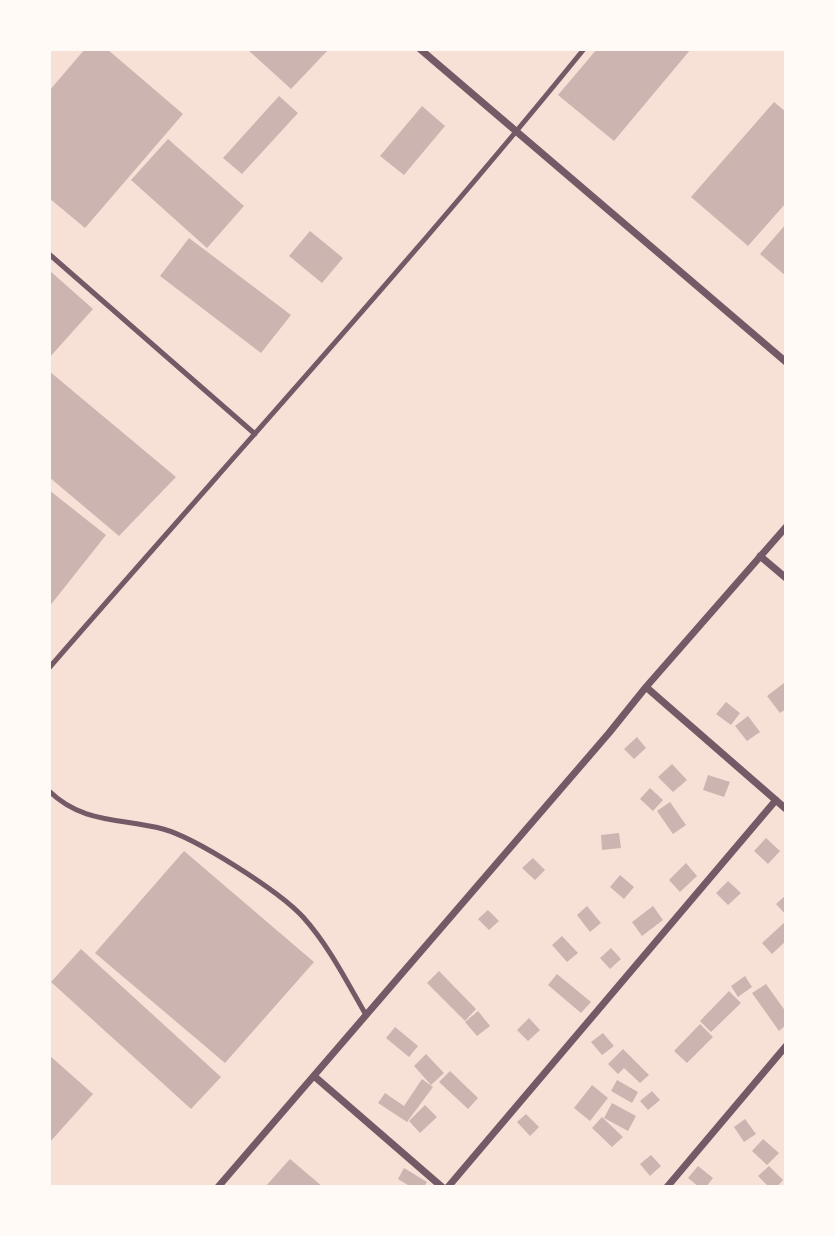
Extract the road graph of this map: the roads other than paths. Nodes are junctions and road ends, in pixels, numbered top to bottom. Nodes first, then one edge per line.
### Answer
1 (420, 49) edge
2 (584, 49) edge
3 (516, 133) junction
4 (49, 254) edge
5 (786, 362) edge
6 (255, 434) junction
7 (786, 527) edge
8 (760, 556) junction
9 (786, 578) edge
10 (49, 668) edge
11 (646, 687) junction
12 (49, 791) edge
13 (776, 800) junction
14 (786, 808) edge
15 (366, 1016) junction
16 (786, 1046) edge
17 (314, 1076) junction
18 (218, 1187) edge
19 (442, 1187) edge
20 (447, 1187) edge
21 (667, 1187) edge

1 - 3 street
2 - 3 lane
3 - 5 street
3 - 6 lane
4 - 6 lane
6 - 10 lane
7 - 8 street
8 - 9 street
8 - 11 street
11 - 13 street
11 - 15 street
12 - 15 lane
13 - 14 street
13 - 20 street
15 - 17 street
16 - 21 street
17 - 18 street
17 - 19 street

